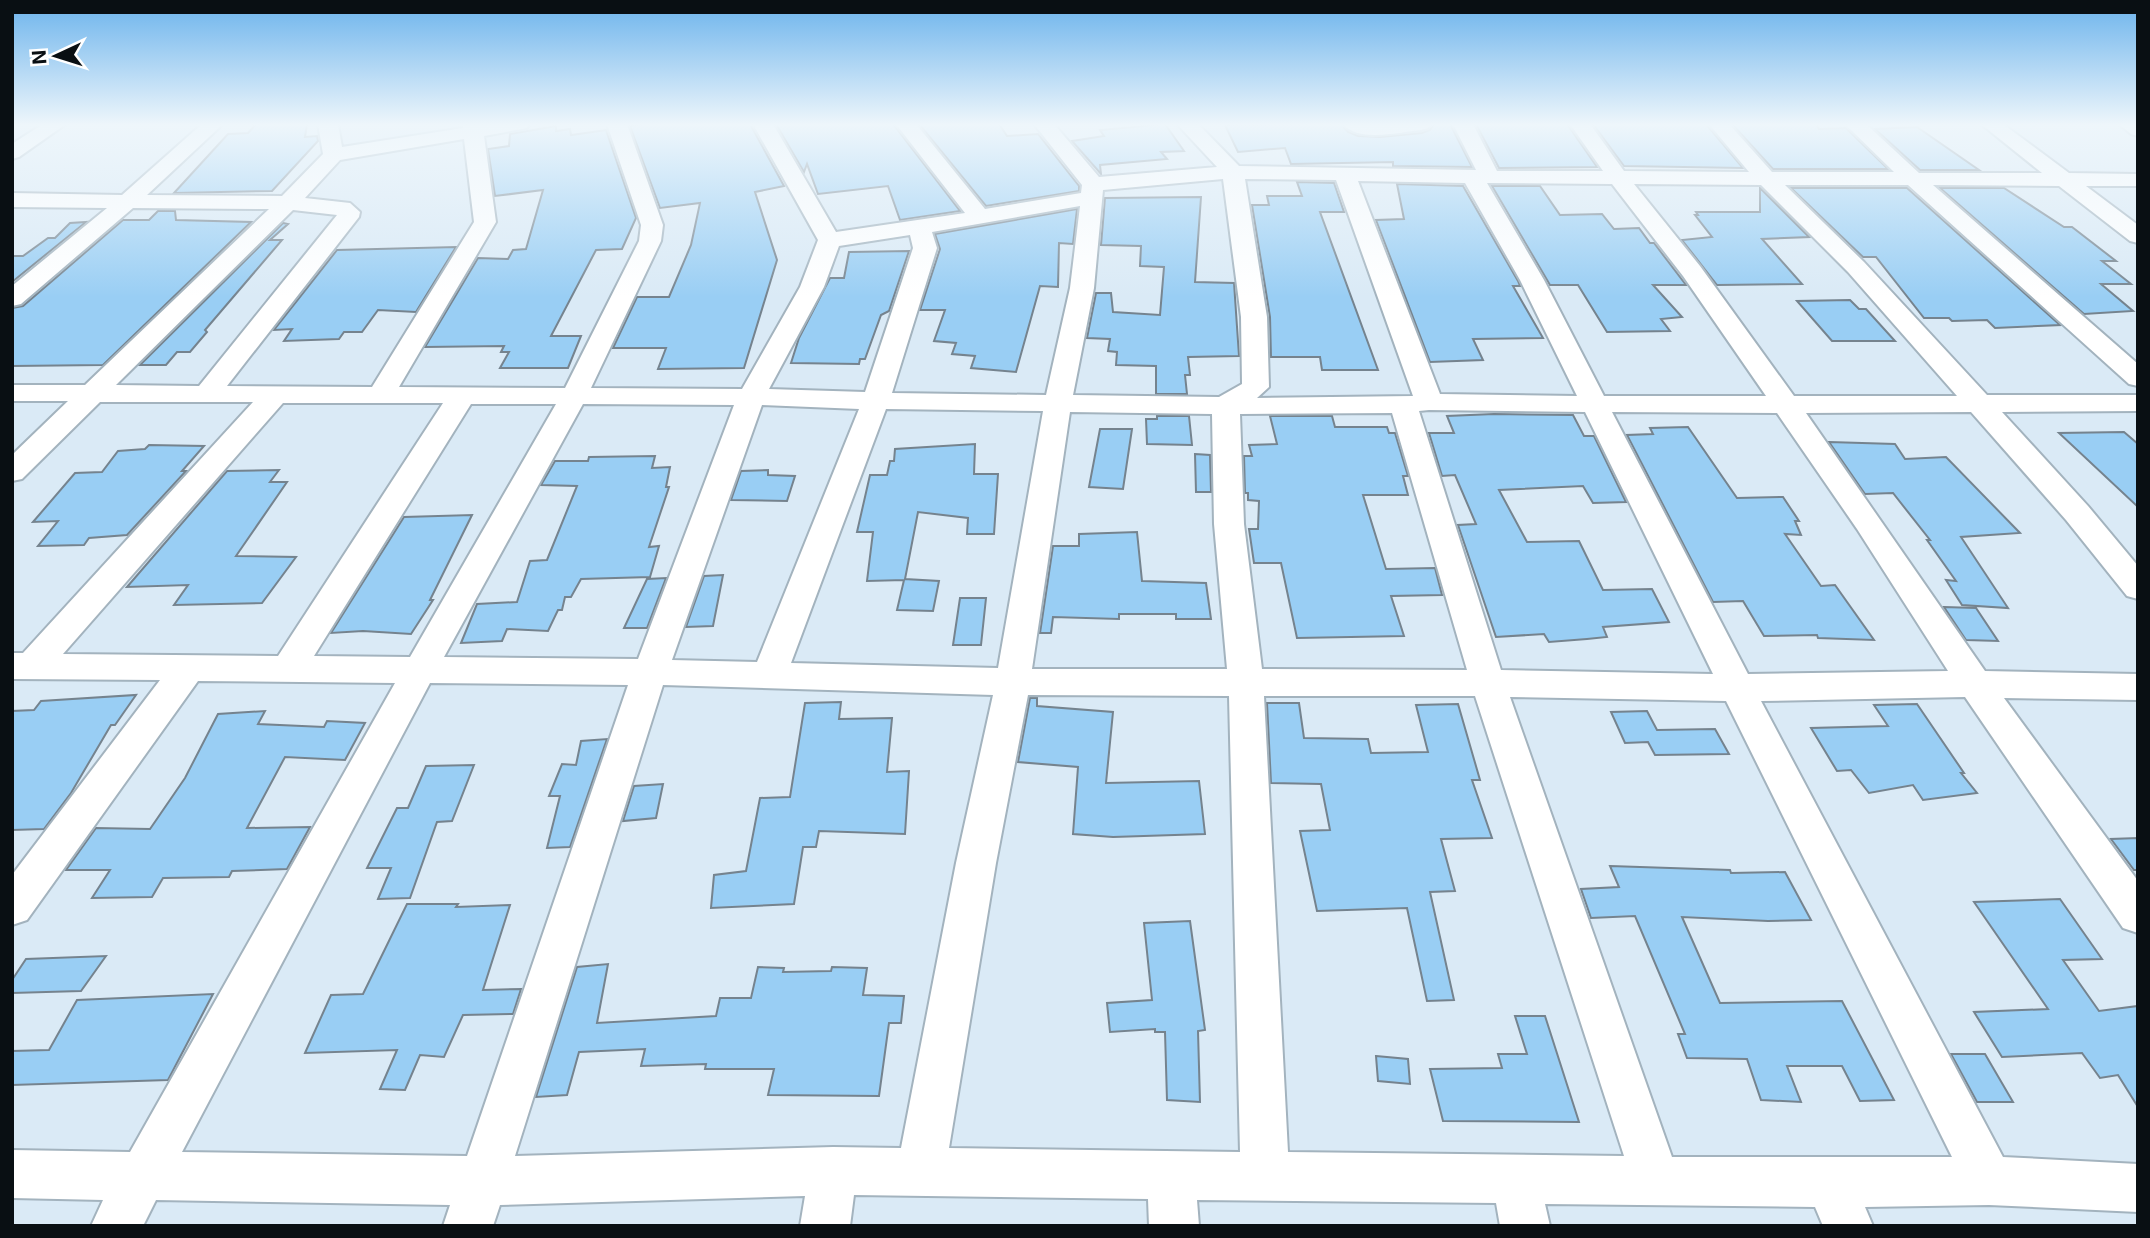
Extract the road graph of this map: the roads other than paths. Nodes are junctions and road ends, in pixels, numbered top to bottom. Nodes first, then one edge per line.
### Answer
1 (149, 182) edge
2 (308, 182) edge
3 (479, 182) edge
4 (636, 182) edge
5 (796, 182) edge
6 (952, 182) edge
7 (1085, 182) edge
8 (1160, 182) edge
9 (1234, 182) edge
10 (1347, 182) edge
11 (1484, 182) edge
12 (1621, 182) edge
13 (1770, 182) edge
14 (1916, 182) edge
15 (2065, 182) edge
16 (1092, 191) junction
17 (12, 200) edge
18 (129, 200) junction
19 (288, 203) junction
20 (979, 216) junction
21 (920, 229) junction
22 (2138, 236) edge
23 (829, 240) junction
24 (12, 299) edge
25 (2138, 378) edge
26 (12, 393) edge
27 (93, 393) junction
28 (381, 394) junction
29 (463, 394) junction
30 (206, 395) junction
31 (275, 395) junction
32 (751, 397) junction
33 (573, 398) junction
34 (876, 401) junction
35 (1976, 402) junction
36 (1058, 403) junction
37 (1416, 403) junction
38 (1784, 403) junction
39 (2138, 403) edge
40 (1593, 404) junction
41 (1226, 405) junction
42 (12, 472) edge
43 (2138, 588) edge
44 (22, 666) edge
45 (190, 666) junction
46 (420, 669) junction
47 (287, 670) junction
48 (650, 672) junction
49 (769, 674) junction
50 (1013, 682) junction
51 (1246, 682) junction
52 (1488, 683) junction
53 (1975, 684) junction
54 (2138, 687) edge
55 (1737, 688) junction
56 (12, 907) edge
57 (2138, 915) edge
58 (833, 1171) junction
59 (921, 1172) junction
60 (12, 1174) edge
61 (1172, 1175) junction
62 (142, 1178) junction
63 (1265, 1178) junction
64 (1516, 1179) junction
65 (484, 1181) junction
66 (1656, 1181) junction
67 (1989, 1181) junction
68 (2138, 1188) edge
69 (1839, 1205) edge
70 (116, 1226) edge
71 (468, 1226) edge
72 (825, 1226) edge
73 (1174, 1226) edge
74 (1525, 1226) edge

1 - 18 street
2 - 19 street
3 - 28 street
4 - 33 street
5 - 23 street
6 - 20 street
7 - 16 street
8 - 16 street
9 - 41 street
10 - 37 street
11 - 40 street
12 - 38 street
13 - 35 street
14 - 25 street
15 - 22 street
16 - 20 street
16 - 36 street
17 - 18 street
18 - 19 street
18 - 24 street
19 - 27 street
19 - 30 street
20 - 21 street
21 - 23 street
21 - 34 street
23 - 32 street
26 - 27 street
27 - 30 street
27 - 42 street
28 - 29 street
28 - 31 street
29 - 33 street
29 - 47 street
30 - 31 street
31 - 44 street
32 - 33 street
32 - 34 street
32 - 48 street
33 - 46 street
34 - 36 street
34 - 49 street
35 - 38 street
35 - 39 street
35 - 43 street
36 - 41 street
36 - 50 street
37 - 40 street
37 - 41 street
37 - 52 street
38 - 40 street
38 - 53 street
40 - 55 street
41 - 51 street
44 - 45 street
45 - 47 street
45 - 56 street
46 - 47 street
46 - 48 street
46 - 62 street
48 - 49 street
48 - 65 street
49 - 50 street
50 - 51 street
50 - 59 street
51 - 52 street
51 - 63 street
52 - 55 street
52 - 66 street
53 - 54 street
53 - 55 street
53 - 57 street
55 - 67 street
58 - 59 street
58 - 65 street
58 - 72 street
59 - 61 street
60 - 62 street
61 - 63 street
61 - 73 street
62 - 65 street
62 - 70 street
63 - 64 street
64 - 66 street
64 - 74 street
65 - 71 street
66 - 69 street
67 - 68 street
67 - 69 street

